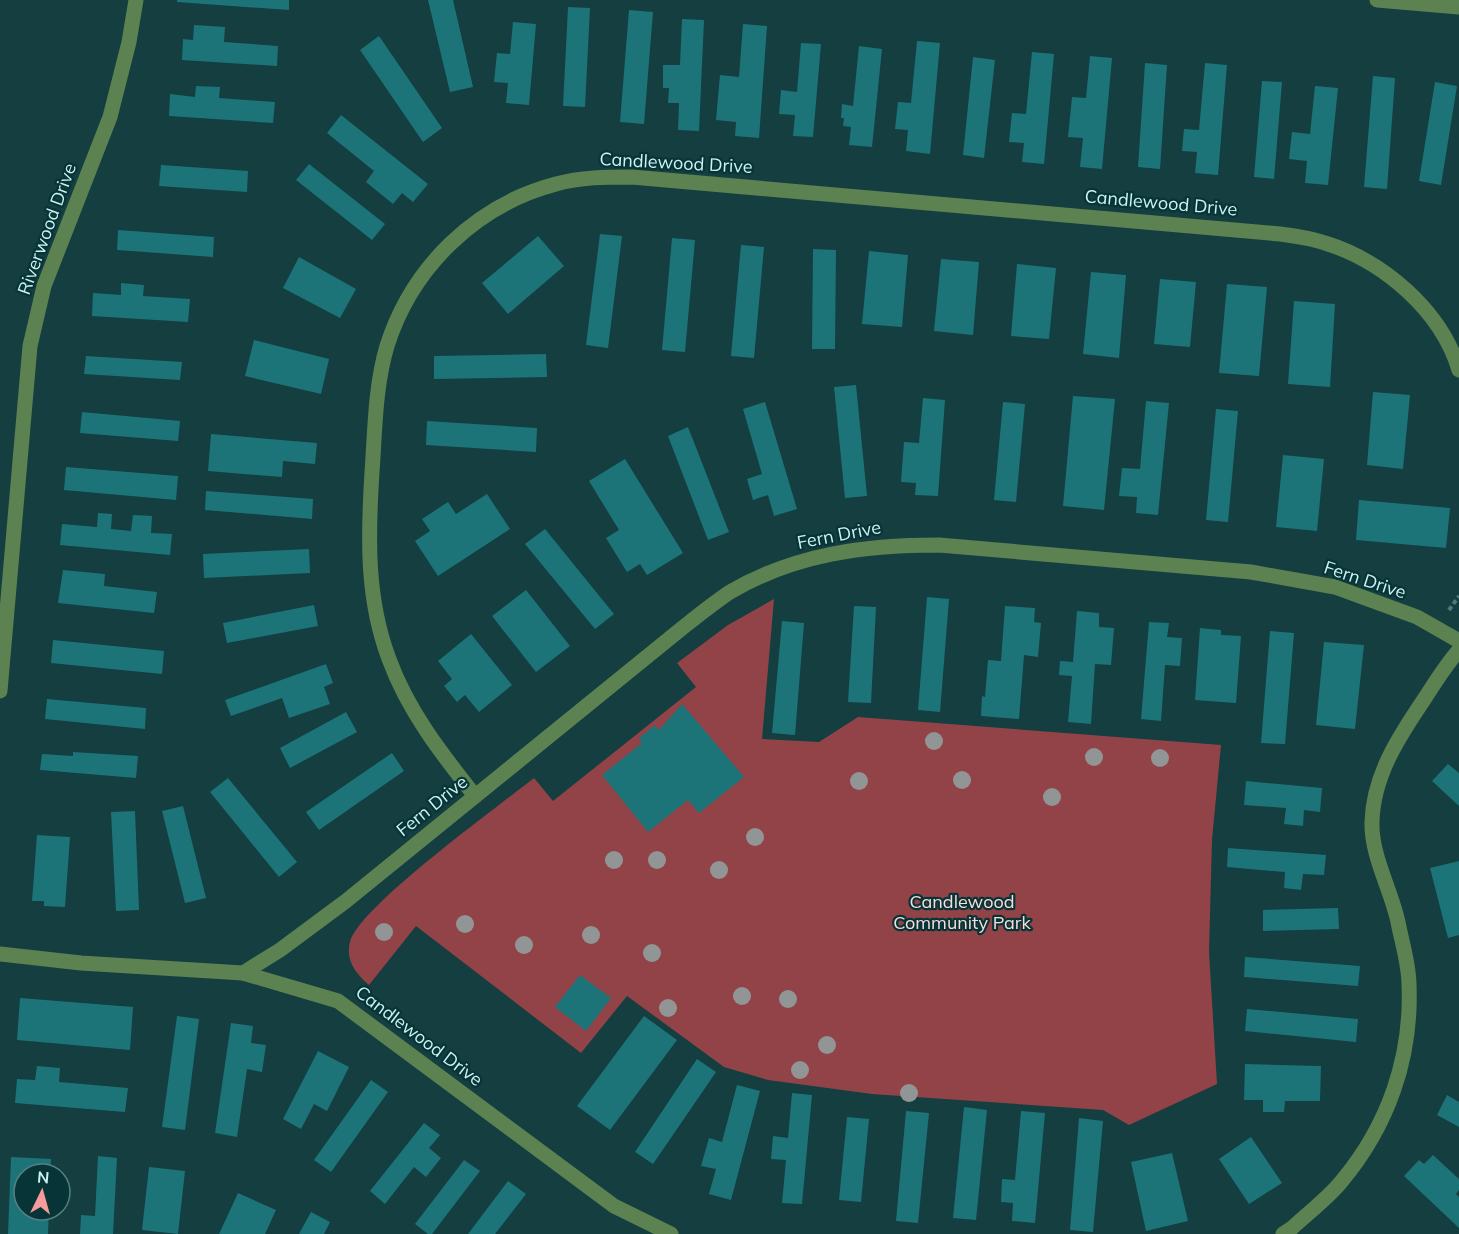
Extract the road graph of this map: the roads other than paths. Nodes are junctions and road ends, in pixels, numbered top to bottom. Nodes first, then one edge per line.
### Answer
1 (136, 0) edge
2 (1377, 0) edge
3 (1459, 7) edge
4 (1459, 370) edge
5 (1459, 641) edge
6 (1459, 650) edge
7 (0, 691) edge
8 (476, 796) junction
9 (0, 954) edge
10 (243, 973) junction
11 (670, 1234) edge
12 (1283, 1234) edge

1 - 7 street, Riverwood Drive
2 - 3 street
4 - 8 street, Candlewood Drive
5 - 8 street, Fern Drive
6 - 12 street
8 - 10 street, Fern Drive
9 - 10 street, Candlewood Drive
10 - 11 street, Candlewood Drive

